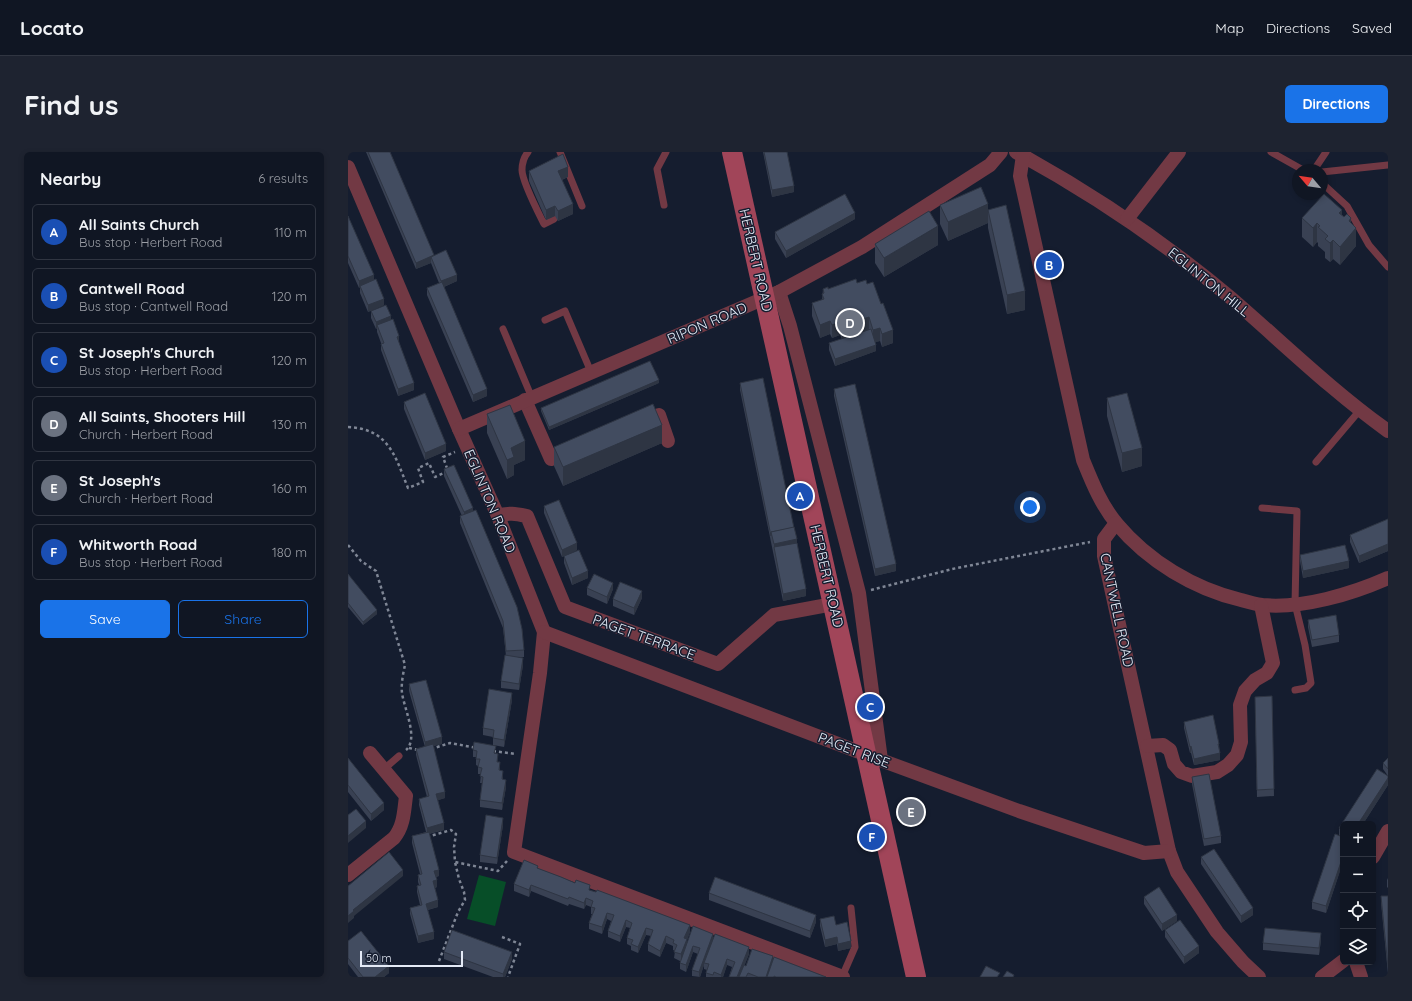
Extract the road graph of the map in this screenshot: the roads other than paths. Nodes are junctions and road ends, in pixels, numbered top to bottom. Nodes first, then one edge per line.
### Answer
1 (528, 152) edge
2 (560, 152) edge
3 (666, 152) edge
4 (732, 152) edge
5 (1001, 152) edge
6 (1179, 152) edge
7 (1271, 152) edge
8 (1326, 152) edge
9 (1021, 153) edge
10 (1292, 164) edge
11 (1318, 164) edge
12 (1388, 165) edge
13 (348, 167) edge
14 (1328, 171) edge
15 (1328, 189) edge
16 (664, 205) dead end
17 (582, 206) dead end
18 (554, 219) dead end
19 (1127, 219) junction
20 (1388, 267) edge
21 (772, 295) junction
22 (545, 320) dead end
23 (503, 329) dead end
24 (591, 372) junction
25 (528, 399) junction
26 (1360, 410) junction
27 (630, 426) edge
28 (459, 429) junction
29 (1388, 431) edge
30 (668, 441) dead end
31 (580, 447) edge
32 (1316, 462) dead end
33 (1262, 508) dead end
34 (498, 516) junction
35 (1116, 523) junction
36 (1388, 578) edge
37 (833, 604) junction
38 (1294, 604) junction
39 (1262, 605) junction
40 (544, 632) junction
41 (1295, 690) dead end
42 (1146, 746) junction
43 (370, 753) dead end
44 (400, 756) road end
45 (874, 758) junction
46 (384, 769) junction
47 (1388, 831) edge
48 (1169, 851) junction
49 (1376, 852) edge
50 (348, 875) edge
51 (851, 908) dead end
52 (1340, 963) edge
53 (1357, 965) edge
54 (843, 977) edge
55 (916, 977) edge
56 (1259, 977) edge
57 (1322, 977) edge
58 (1361, 977) edge

1 - 18 lane
2 - 17 lane
3 - 16 lane
4 - 21 street, HERBERT ROAD
5 - 21 street, RIPON ROAD
6 - 19 street
7 - 10 lane
8 - 11 lane
9 - 19 street, EGLINTON HILL
9 - 35 street
12 - 14 lane
13 - 28 street, EGLINTON ROAD
15 - 20 lane
19 - 26 street, EGLINTON HILL
21 - 24 street, RIPON ROAD
21 - 37 street, HERBERT ROAD
21 - 45 street, HERBERT ROAD
22 - 24 lane
23 - 25 lane
24 - 25 street, RIPON ROAD
25 - 28 street, RIPON ROAD
25 - 31 street
26 - 29 street, EGLINTON HILL
26 - 32 lane
27 - 30 street
28 - 34 street, EGLINTON ROAD
33 - 38 lane
34 - 37 street, PAGET TERRACE
34 - 40 street, EGLINTON ROAD
35 - 39 street
35 - 42 street, CANTWELL ROAD
36 - 38 street
37 - 45 street, HERBERT ROAD
38 - 39 street
38 - 41 lane
39 - 42 street
40 - 45 street, PAGET RISE
40 - 54 street, EGLINTON ROAD
42 - 48 street, CANTWELL ROAD
43 - 46 street
44 - 46 lane
45 - 48 street, PAGET RISE
45 - 55 street, HERBERT ROAD
46 - 50 street
47 - 49 street
48 - 56 street, CANTWELL ROAD
51 - 54 lane
52 - 57 street
53 - 58 street

